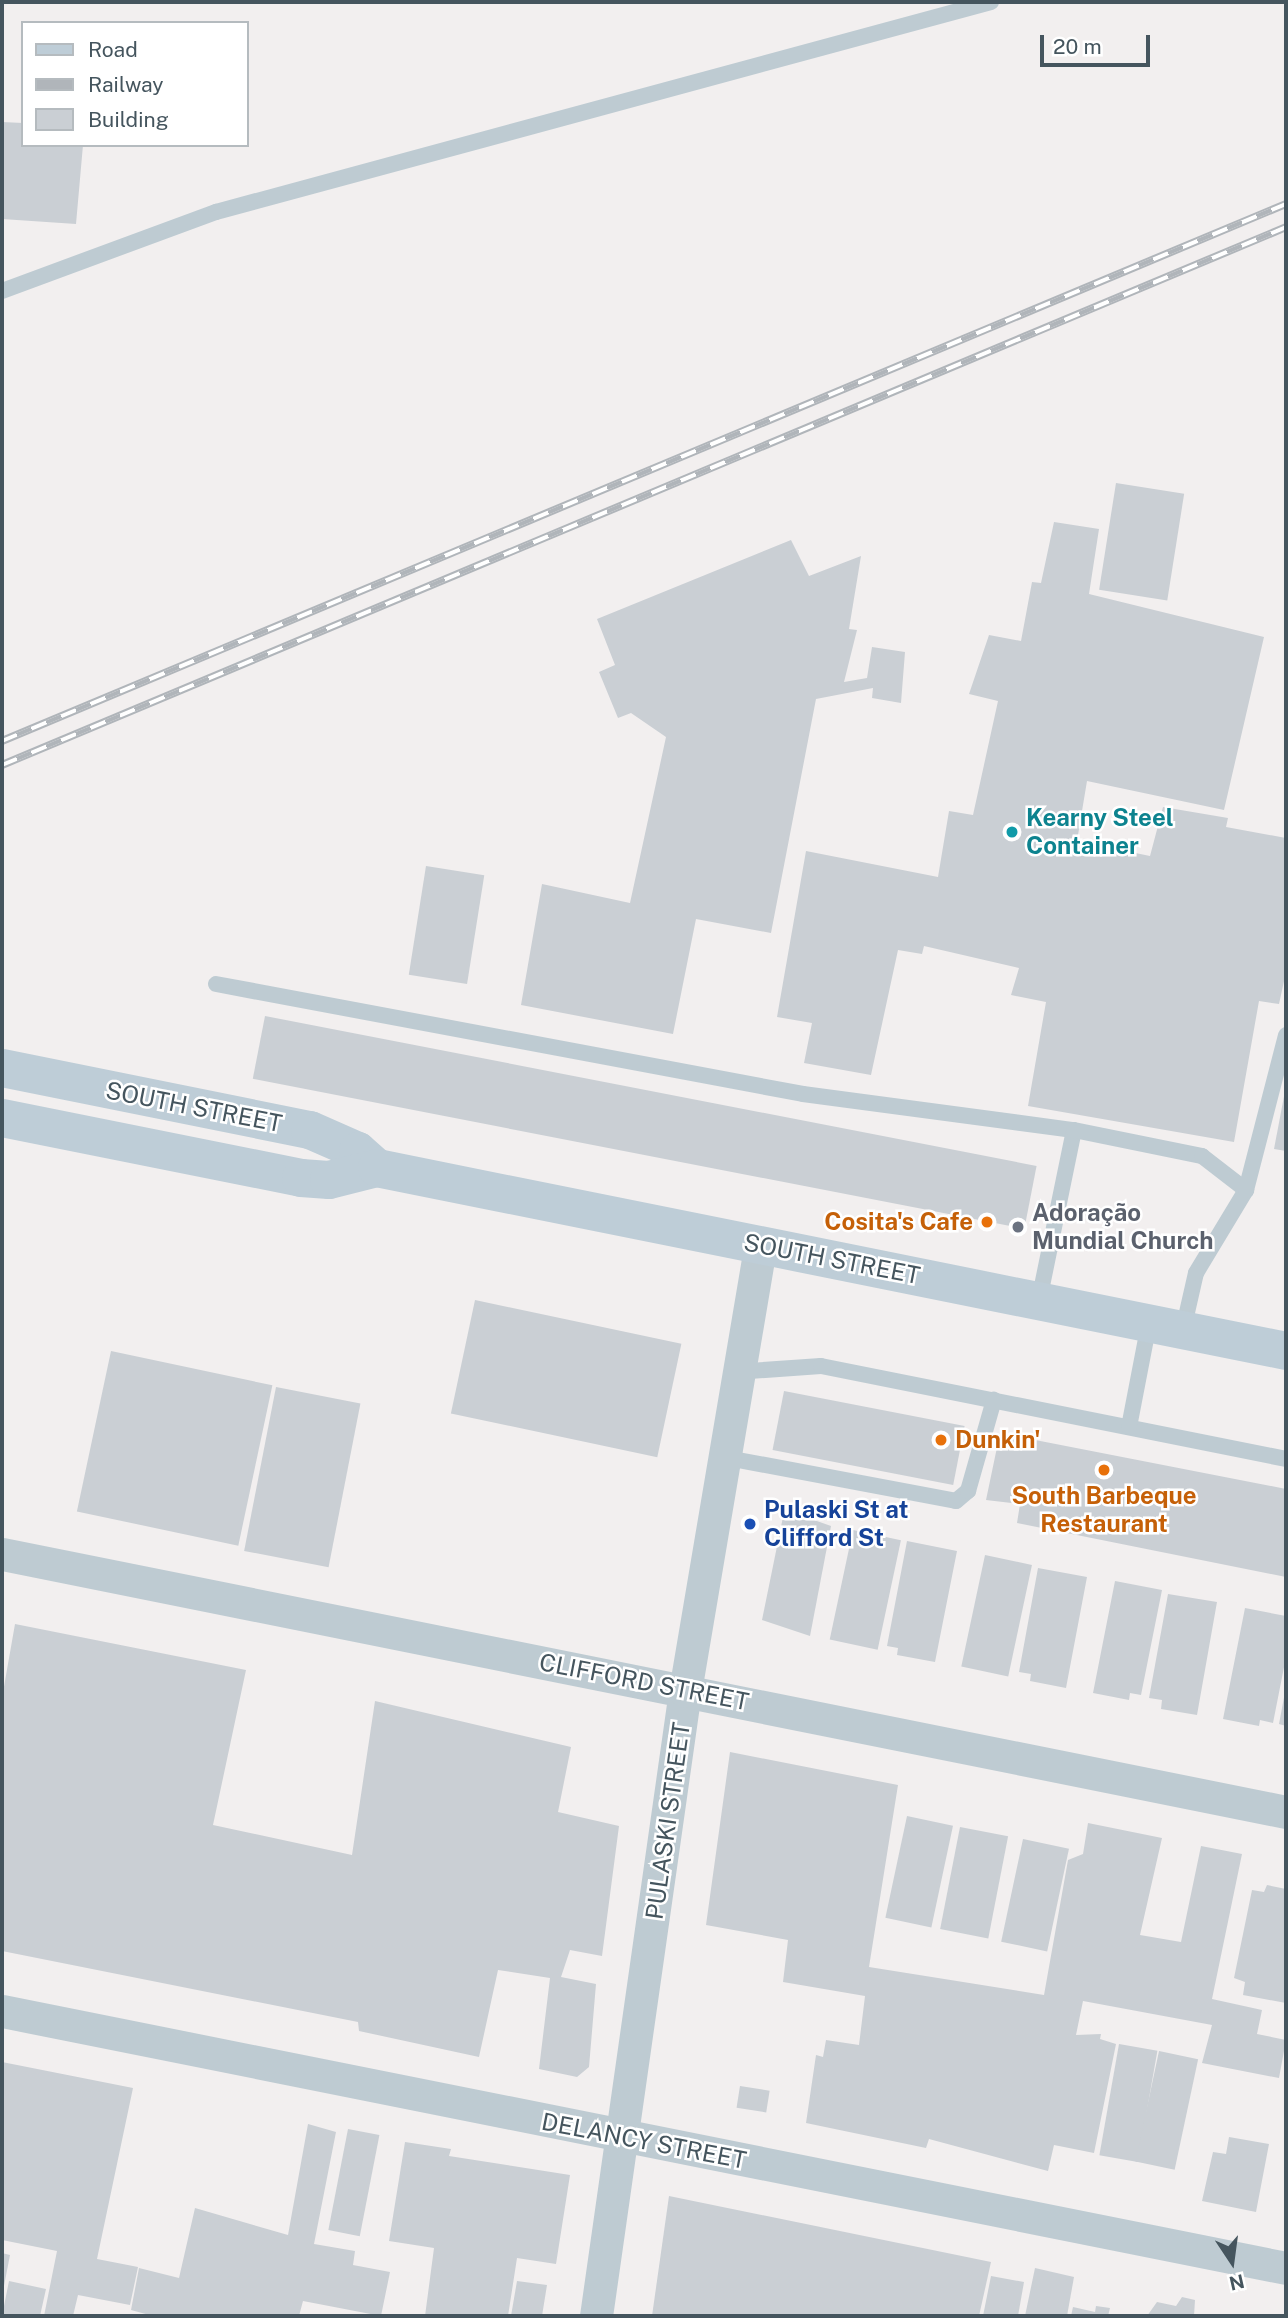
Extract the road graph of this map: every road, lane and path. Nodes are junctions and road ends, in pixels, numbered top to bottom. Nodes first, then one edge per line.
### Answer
1 (991, 2) edge
2 (2, 291) edge
3 (216, 984) dead end
4 (1286, 1035) edge
5 (2, 1068) edge
6 (2, 1118) edge
7 (1074, 1130) junction
8 (377, 1168) junction
9 (1246, 1190) junction
10 (761, 1244) junction
11 (1039, 1301) junction
12 (1166, 1326) junction
13 (1286, 1351) edge
14 (735, 1372) junction
15 (994, 1400) junction
16 (1129, 1427) junction
17 (722, 1457) junction
18 (1286, 1458) edge
19 (2, 1554) edge
20 (685, 1690) junction
21 (1286, 1812) edge
22 (2, 2011) edge
23 (626, 2138) junction
24 (1286, 2268) edge
25 (596, 2316) edge

1 - 2 lane
3 - 7 lane
4 - 9 lane
5 - 8 main road, SOUTH STREET
6 - 8 main road, SOUTH STREET
7 - 9 lane
7 - 11 lane
8 - 10 main road, SOUTH STREET
9 - 12 lane
10 - 11 main road, SOUTH STREET
10 - 14 street, PULASKI STREET
11 - 12 main road, SOUTH STREET
12 - 13 main road, SOUTH STREET
12 - 16 lane
14 - 15 lane
14 - 17 street, PULASKI STREET
15 - 16 lane
15 - 17 lane
16 - 18 lane
17 - 20 street, PULASKI STREET
19 - 20 street, CLIFFORD STREET
20 - 21 street, CLIFFORD STREET
20 - 23 street, PULASKI STREET
22 - 23 street, DELANCY STREET
23 - 24 street, DELANCY STREET
23 - 25 street, PULASKI STREET

